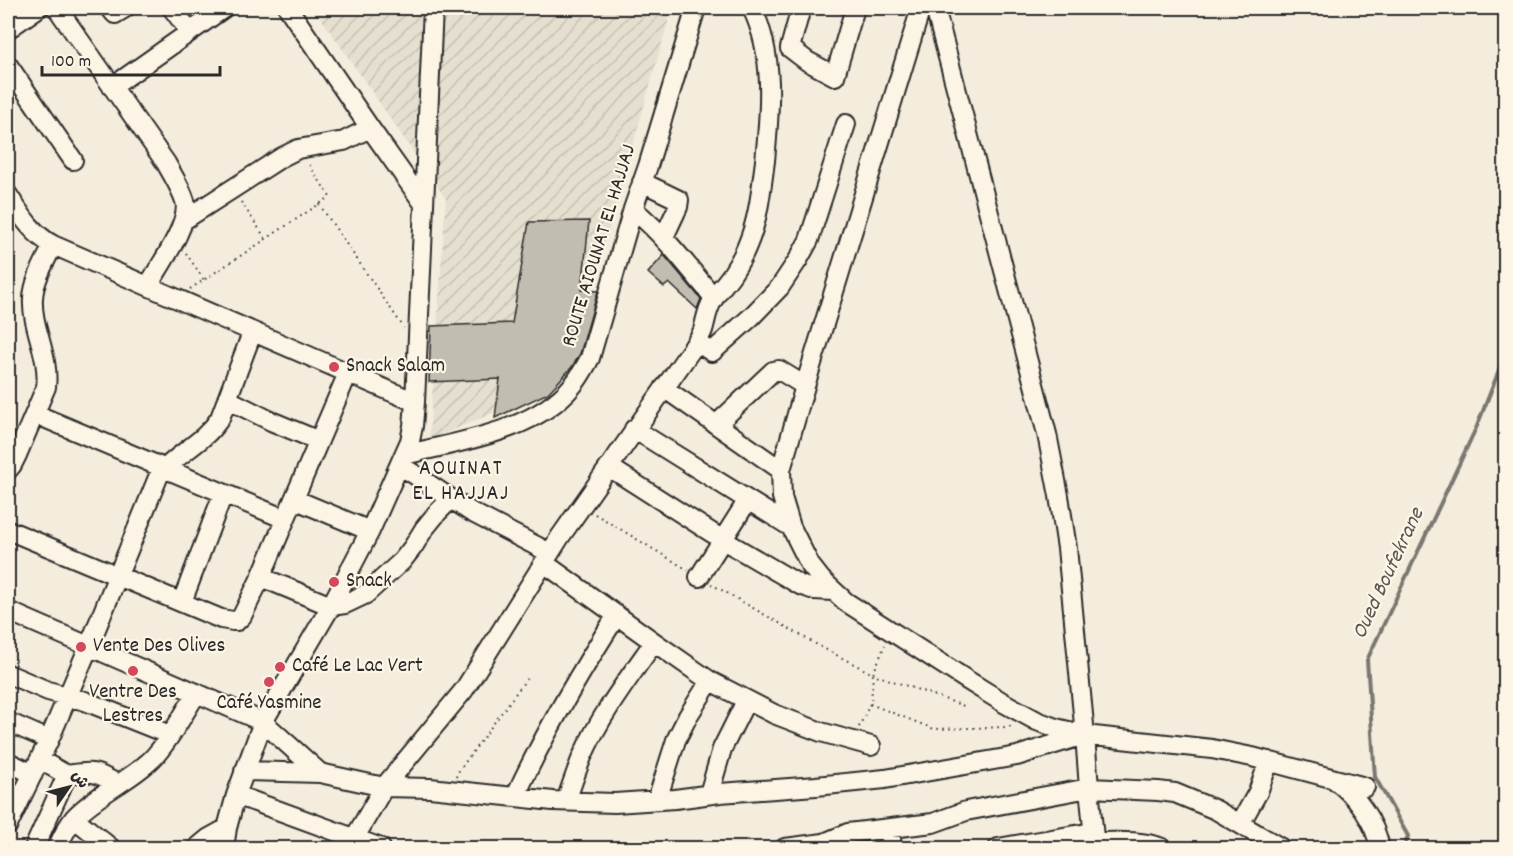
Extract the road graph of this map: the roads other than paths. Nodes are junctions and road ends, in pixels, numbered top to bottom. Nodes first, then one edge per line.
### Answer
1 (20, 8) edge
2 (38, 8) edge
3 (57, 8) edge
4 (110, 8) edge
5 (125, 8) edge
6 (172, 8) edge
7 (224, 8) edge
8 (288, 8) edge
9 (433, 8) edge
10 (696, 8) edge
11 (752, 8) edge
12 (801, 8) edge
13 (855, 8) edge
14 (921, 8) edge
15 (935, 8) edge
16 (8, 17) edge
17 (8, 29) edge
18 (190, 32) junction
19 (8, 65) edge
20 (112, 87) junction
21 (846, 124) dead end
22 (370, 128) junction
23 (73, 160) dead end
24 (642, 182) junction
25 (10, 204) edge
26 (424, 204) junction
27 (633, 210) junction
28 (184, 220) junction
29 (664, 237) junction
30 (53, 245) junction
31 (148, 286) junction
32 (714, 298) junction
33 (252, 333) junction
34 (697, 342) junction
35 (348, 373) junction
36 (805, 386) junction
37 (664, 388) junction
38 (227, 399) junction
39 (415, 402) junction
40 (35, 414) junction
41 (717, 424) junction
42 (634, 429) junction
43 (319, 441) junction
44 (403, 460) junction
45 (609, 467) junction
46 (164, 469) junction
47 (8, 470) edge
48 (781, 470) junction
49 (223, 494) junction
50 (294, 499) junction
51 (451, 499) junction
52 (748, 500) junction
53 (285, 519) junction
54 (791, 527) junction
55 (8, 530) edge
56 (370, 531) junction
57 (723, 540) junction
58 (547, 558) junction
59 (117, 575) junction
60 (261, 577) junction
61 (699, 577) road end
62 (832, 591) junction
63 (182, 602) junction
64 (331, 606) junction
65 (8, 611) edge
66 (616, 615) junction
67 (654, 642) junction
68 (89, 646) junction
69 (8, 674) edge
70 (710, 681) junction
71 (197, 693) junction
72 (67, 696) junction
73 (746, 701) junction
74 (8, 722) edge
75 (263, 722) junction
76 (170, 735) junction
77 (1085, 735) junction
78 (49, 740) junction
79 (871, 746) dead end
80 (1269, 761) junction
81 (8, 762) edge
82 (36, 767) junction
83 (244, 771) junction
84 (320, 773) junction
85 (67, 775) junction
86 (1331, 778) junction
87 (117, 784) junction
88 (384, 786) junction
89 (1365, 787) dead end
90 (1089, 789) junction
91 (709, 794) junction
92 (236, 795) junction
93 (514, 797) junction
94 (657, 800) junction
95 (566, 801) junction
96 (74, 818) junction
97 (1240, 824) junction
98 (8, 825) edge
99 (227, 828) junction
100 (890, 828) junction
101 (1094, 841) edge
102 (352, 844) edge
103 (1035, 845) edge
104 (34, 849) edge
105 (57, 849) edge
106 (111, 849) edge
107 (197, 849) edge
108 (224, 849) edge
109 (381, 849) edge
110 (785, 849) edge
111 (892, 849) edge
112 (998, 849) edge
113 (1162, 849) edge
114 (1281, 849) edge
115 (1380, 849) edge

1 - 16 street
2 - 17 street
3 - 20 street
4 - 5 street
6 - 18 street
7 - 18 street
8 - 22 street
9 - 26 street
10 - 24 street, ROUTE AIOUNAT EL HAJJAJ
11 - 32 street
12 - 13 street
14 - 36 street
15 - 77 street
18 - 20 street
19 - 23 street
20 - 28 street
21 - 34 street
22 - 26 street
22 - 28 street
24 - 27 street, ROUTE AIOUNAT EL HAJJAJ
24 - 29 street
25 - 30 street
26 - 39 street
27 - 29 street
27 - 44 street, ROUTE AIOUNAT EL HAJJAJ
28 - 31 street
29 - 32 street
30 - 31 street
30 - 40 street
31 - 33 street
32 - 34 street
33 - 35 street
33 - 38 street
34 - 37 street
35 - 39 street
35 - 43 street
36 - 41 street
36 - 48 street
37 - 41 street
37 - 42 street
38 - 43 street
38 - 46 street
39 - 44 street
40 - 46 street
40 - 47 street
41 - 48 street
42 - 45 street
42 - 52 street
43 - 50 street
44 - 51 street
44 - 56 street
45 - 57 street
45 - 58 street
46 - 49 street
46 - 59 street
48 - 54 street
49 - 53 street
49 - 63 street
50 - 53 street
50 - 56 street
51 - 58 street
51 - 64 street
52 - 54 street
52 - 57 street
53 - 60 street
54 - 62 street
55 - 59 street
56 - 64 street
57 - 61 street
57 - 62 street
58 - 66 street
58 - 88 street
59 - 63 street
59 - 68 street
60 - 63 street
60 - 64 street
62 - 77 street
64 - 75 street
65 - 68 street
66 - 67 street
66 - 93 street
67 - 70 street
67 - 95 street
68 - 71 street
68 - 72 street
69 - 72 street
70 - 73 street
70 - 94 street
71 - 75 street
71 - 76 street
72 - 76 street
72 - 78 street
73 - 79 street
73 - 91 street
74 - 78 street
75 - 83 street
75 - 84 street
76 - 87 street
77 - 80 street
77 - 90 street
77 - 91 street
78 - 82 street
80 - 86 street
80 - 97 street
81 - 82 street
82 - 85 street
82 - 98 street
83 - 84 street
83 - 92 street
84 - 88 street
85 - 87 street
85 - 104 street
86 - 89 street
86 - 115 street
87 - 96 street
88 - 93 street
88 - 102 street
90 - 97 street
90 - 100 street
90 - 101 street
91 - 94 street
92 - 99 street
92 - 102 street
93 - 95 street
94 - 95 street
96 - 105 street
96 - 106 street
97 - 114 street
99 - 107 street
99 - 108 street
100 - 110 street
100 - 111 street
101 - 103 street
101 - 113 street
102 - 109 street
103 - 112 street

